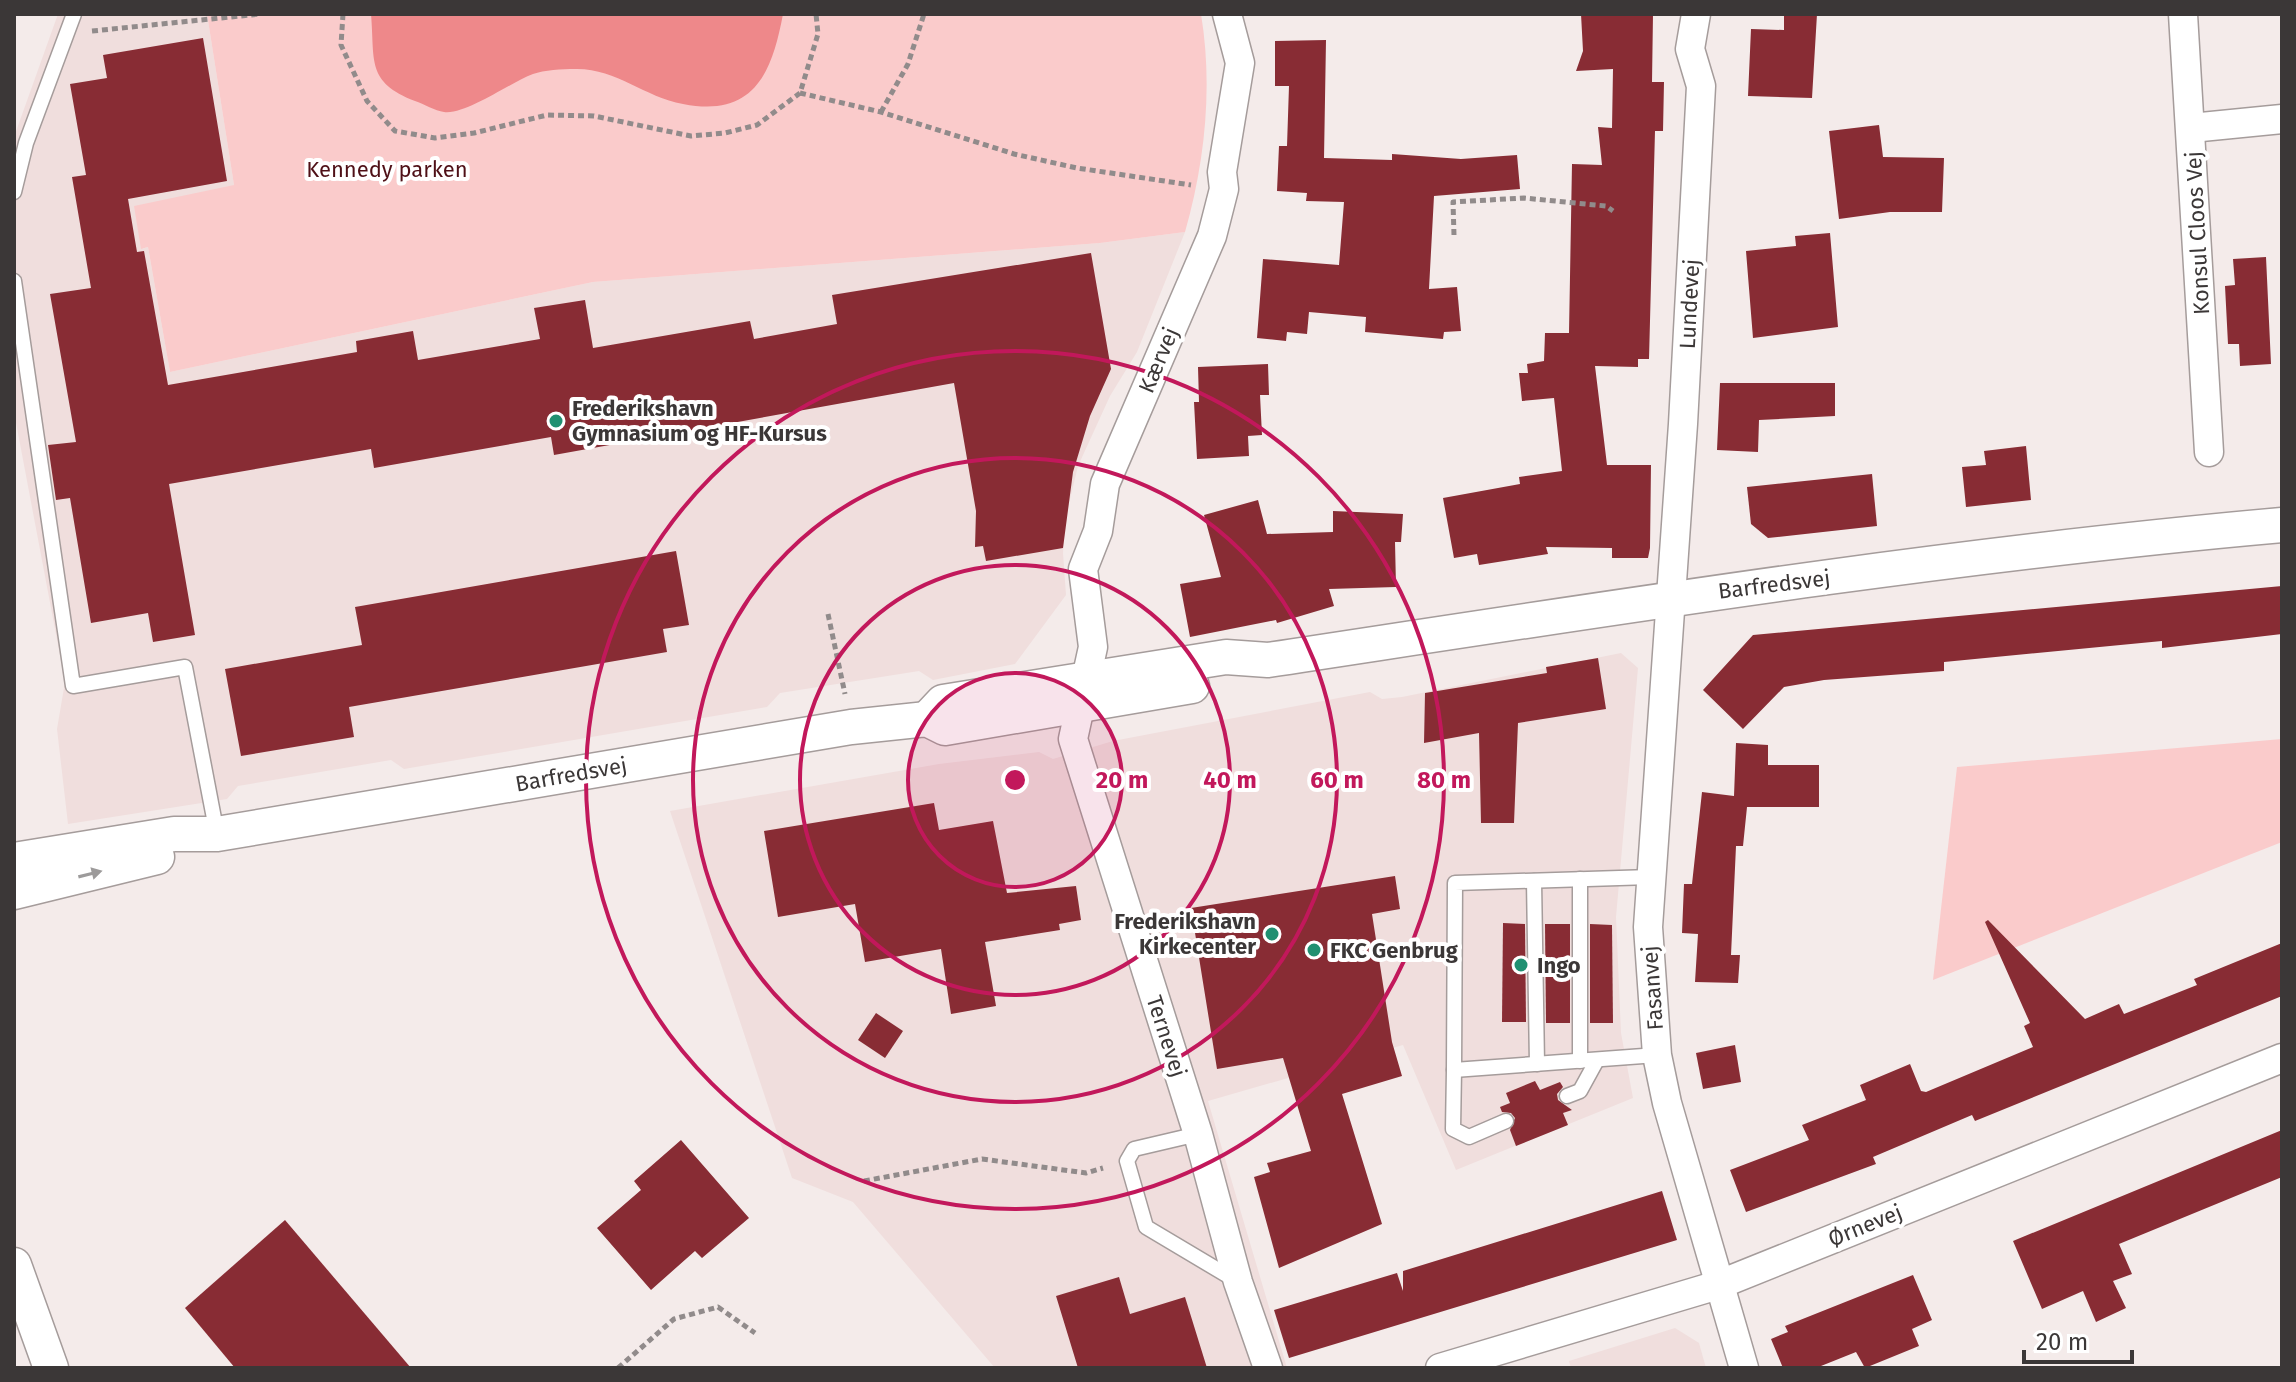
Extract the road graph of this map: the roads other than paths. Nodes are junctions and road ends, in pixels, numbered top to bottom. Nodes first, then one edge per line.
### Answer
1 (74, 14) edge
2 (1227, 14) edge
3 (1696, 14) edge
4 (2183, 14) edge
5 (2282, 119) edge
6 (2191, 128) junction
7 (14, 192) edge
8 (14, 281) edge
9 (2209, 452) dead end
10 (2282, 525) edge
11 (1671, 597) junction
12 (1083, 692) junction
13 (217, 834) junction
14 (14, 860) edge
15 (1651, 877) junction
16 (1580, 879) junction
17 (1534, 881) junction
18 (14, 892) edge
19 (1657, 1055) junction
20 (2282, 1058) edge
21 (1597, 1060) junction
22 (1580, 1061) junction
23 (1537, 1064) junction
24 (1454, 1070) junction
25 (1567, 1096) dead end
26 (1506, 1121) dead end
27 (1198, 1134) junction
28 (14, 1265) edge
29 (1238, 1282) junction
30 (1718, 1285) junction
31 (51, 1368) edge
32 (1268, 1368) edge
33 (1440, 1368) edge
34 (1744, 1368) edge

1 - 7 lane
2 - 12 street, Kærvej
3 - 11 street, Lundevej
4 - 6 street, Konsul Cloos Vej
5 - 6 street
6 - 9 street, Konsul Cloos Vej
8 - 13 lane
10 - 11 street, Barfredsvej
11 - 12 street, Barfredsvej
11 - 15 street, Fasanvej
12 - 13 street, Barfredsvej
12 - 27 street, Ternevej
13 - 14 street, Barfredsvej
18 -> 13 street, Barfredsvej
15 - 16 lane
15 - 19 street, Fasanvej
16 - 17 lane
16 - 22 lane
17 - 23 lane
17 - 24 lane
19 - 21 lane
19 - 30 street, Fasanvej
20 - 30 street, Ørnevej
21 - 22 lane
21 - 25 lane
22 - 23 lane
23 - 24 lane
24 - 26 lane
27 - 29 street, Ternevej
27 - 29 lane
28 - 31 street
29 - 32 street, Ternevej
30 - 33 street, Ørnevej
30 - 34 street, Fasanvej

